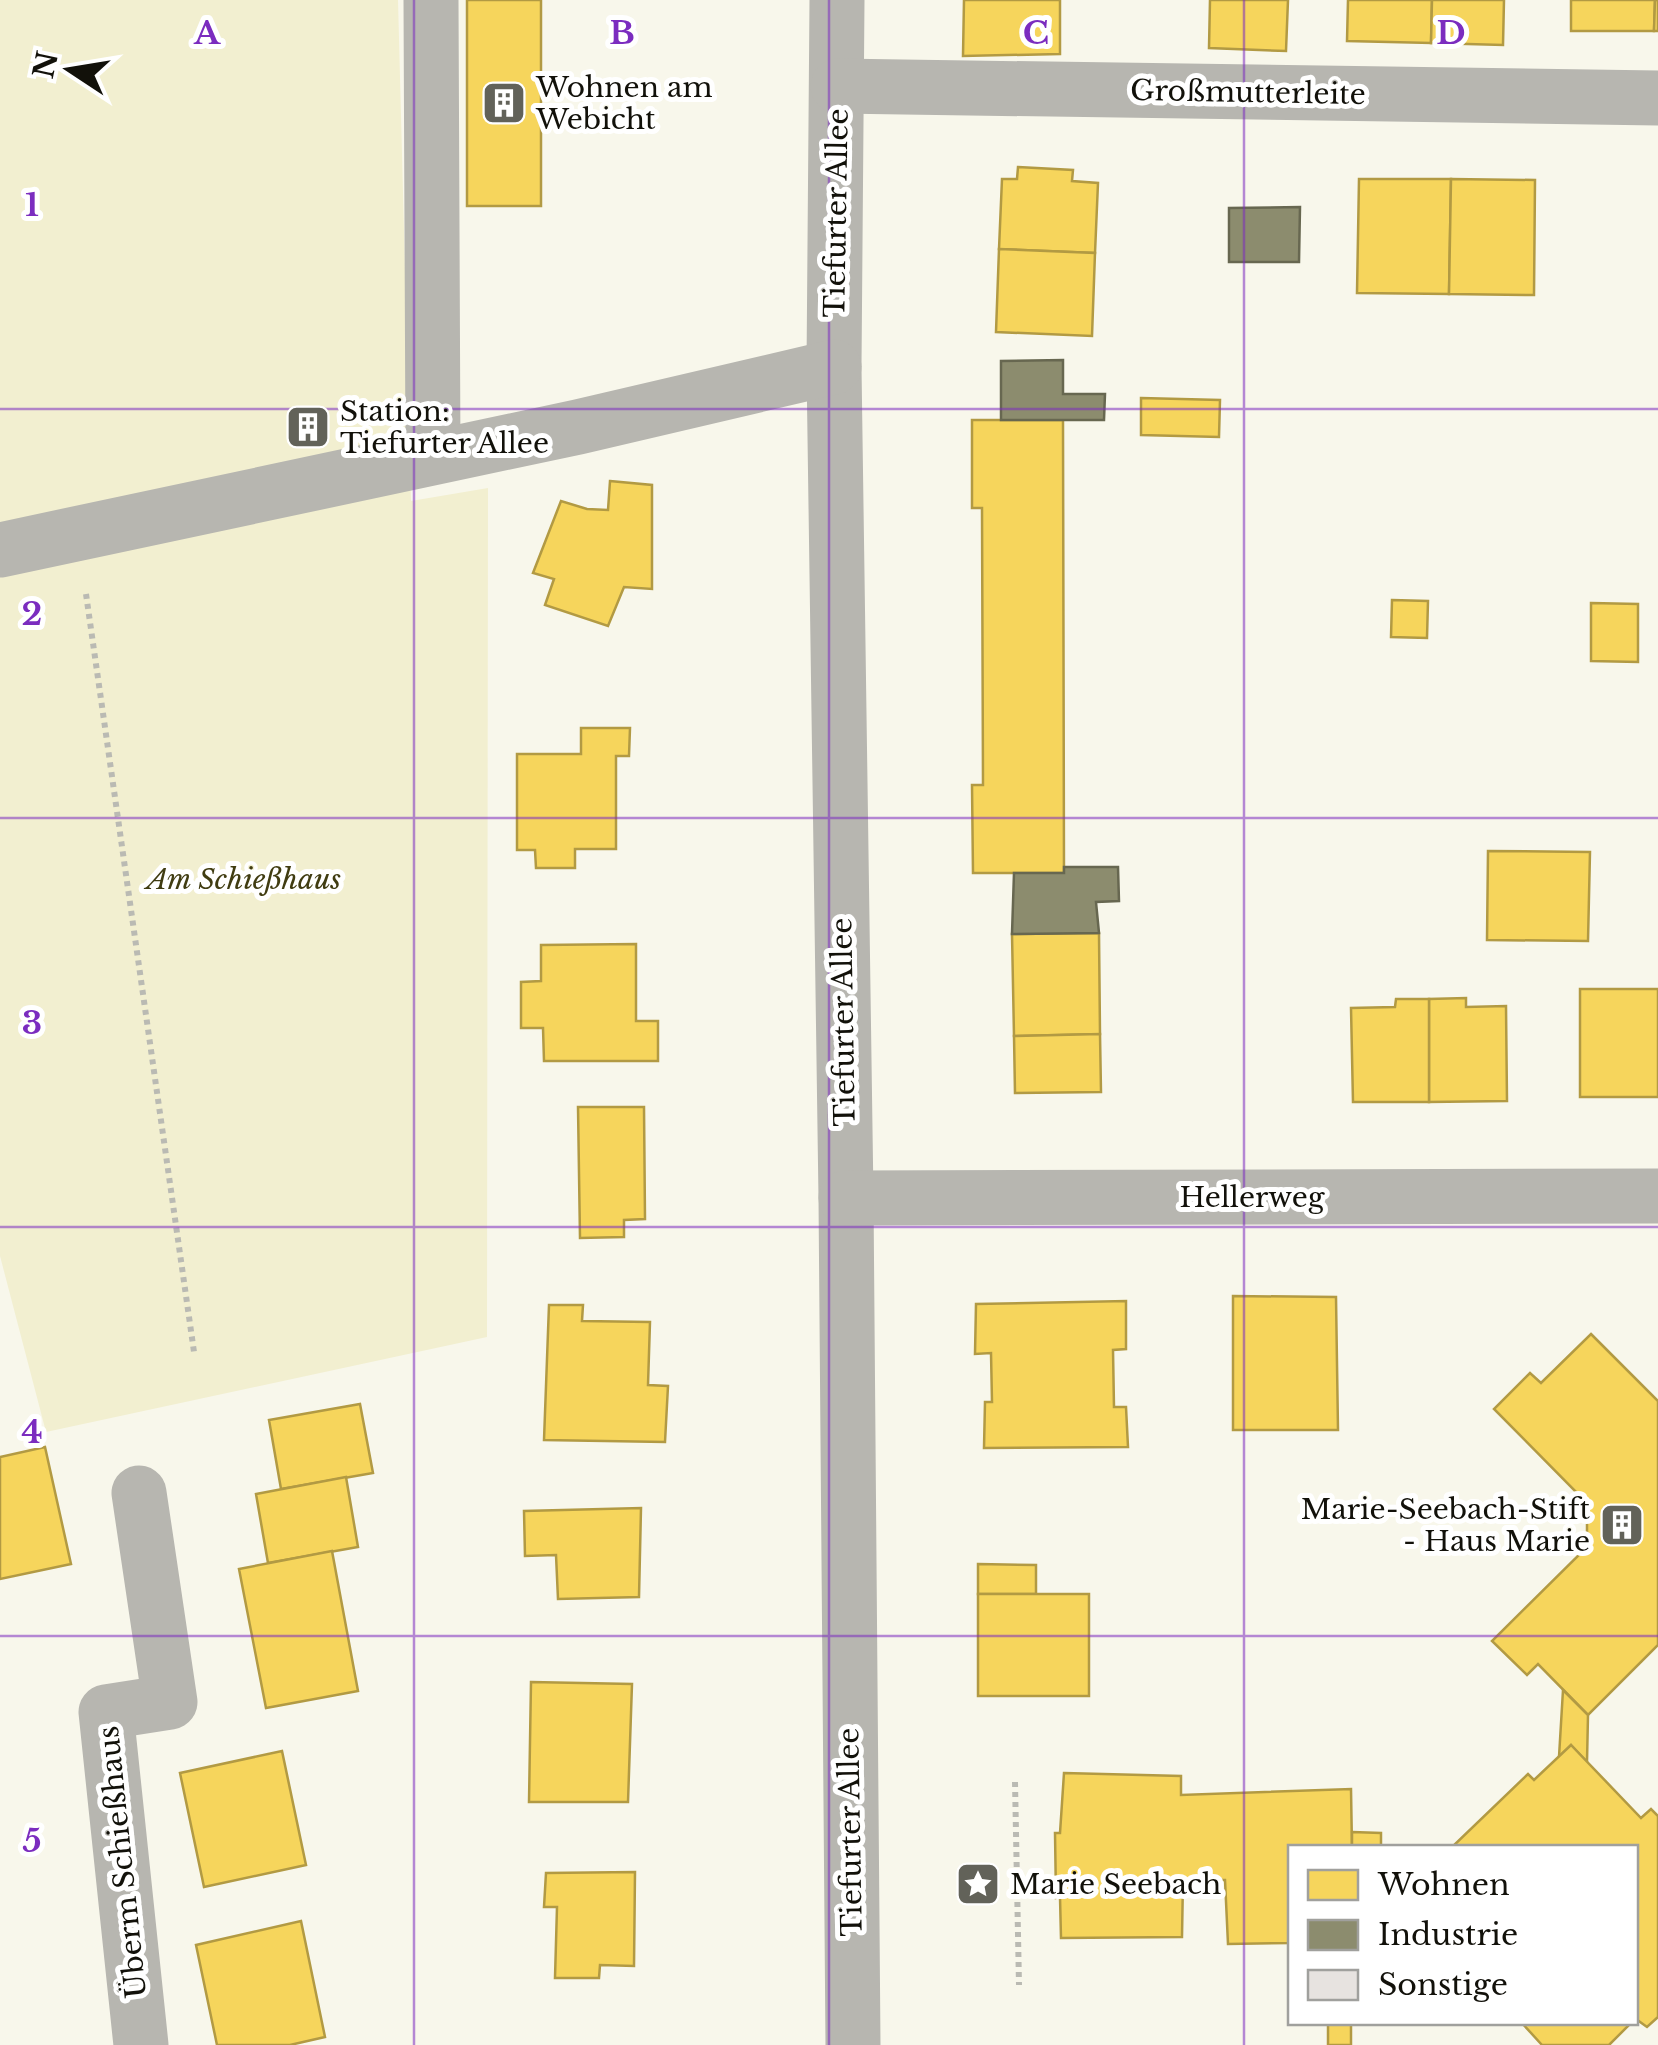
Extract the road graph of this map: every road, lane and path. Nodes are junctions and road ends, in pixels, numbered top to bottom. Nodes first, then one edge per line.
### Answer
1 (431, 0) edge
2 (836, 0) edge
3 (838, 86) junction
4 (1658, 98) edge
5 (834, 368) junction
6 (433, 457) junction
7 (78, 534) junction
8 (0, 550) edge
9 (1658, 1196) edge
10 (846, 1198) junction
11 (194, 1352) dead end
12 (139, 1493) dead end
13 (1014, 1782) dead end
14 (1018, 1985) dead end
15 (141, 2045) edge
16 (853, 2045) edge

1 - 6 street
2 - 3 street, Tiefurter Allee
3 - 4 street, Großmutterleite
3 - 5 street, Tiefurter Allee
5 - 6 street
5 - 10 street, Tiefurter Allee
6 - 7 street
7 - 8 street
7 - 11 path
9 - 10 street, Hellerweg
10 - 16 street, Tiefurter Allee
12 - 15 street, Überm Schießhaus
13 - 14 path

